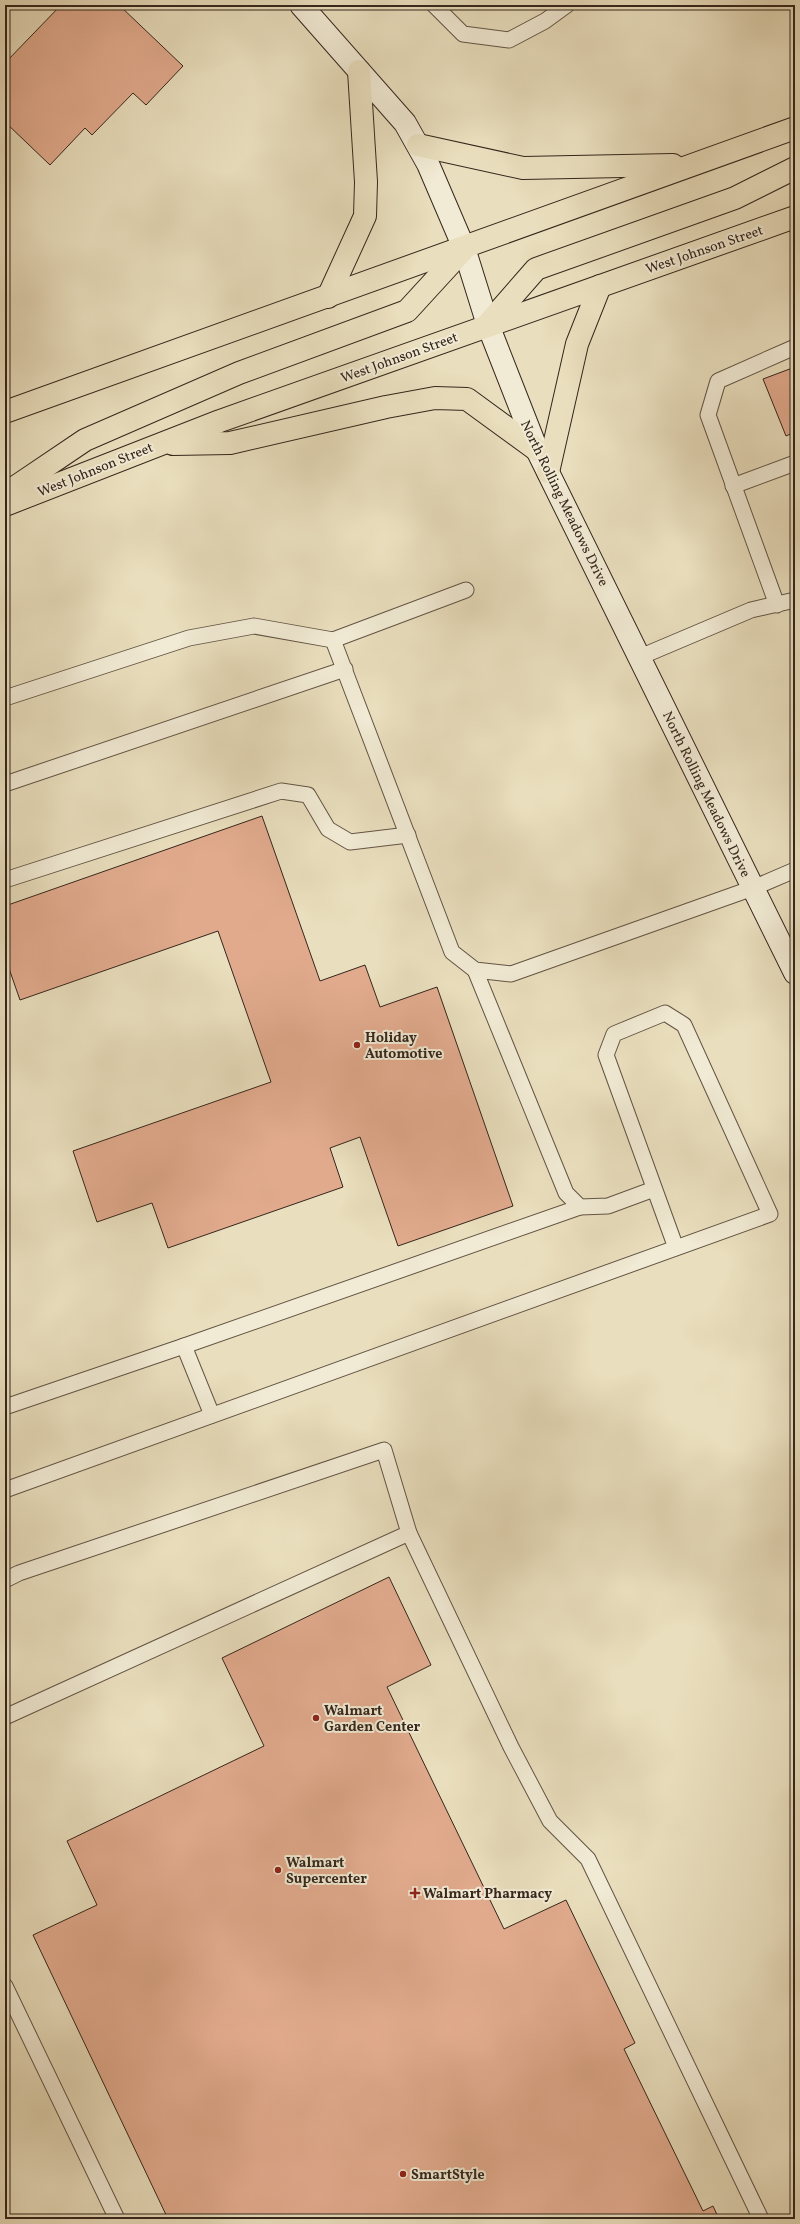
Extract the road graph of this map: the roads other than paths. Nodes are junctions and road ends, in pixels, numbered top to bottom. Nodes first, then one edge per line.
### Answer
1 (300, 5) edge
2 (434, 5) edge
3 (567, 5) edge
4 (360, 71) junction
5 (795, 128) edge
6 (418, 145) junction
7 (690, 164) junction
8 (795, 168) edge
9 (795, 217) edge
10 (464, 248) junction
11 (600, 286) junction
12 (328, 297) junction
13 (488, 325) junction
14 (795, 347) edge
15 (5, 412) edge
16 (156, 445) junction
17 (537, 450) junction
18 (795, 463) edge
19 (548, 472) junction
20 (734, 486) junction
21 (5, 494) edge
22 (5, 505) edge
23 (466, 590) dead end
24 (795, 600) edge
25 (776, 605) junction
26 (333, 640) junction
27 (640, 657) junction
28 (345, 669) junction
29 (5, 698) edge
30 (5, 784) edge
31 (408, 835) junction
32 (795, 870) edge
33 (5, 880) edge
34 (753, 888) junction
35 (475, 970) junction
36 (795, 973) edge
37 (654, 1189) junction
38 (580, 1207) junction
39 (676, 1248) junction
40 (184, 1346) junction
41 (5, 1407) edge
42 (212, 1415) junction
43 (5, 1490) edge
44 (409, 1533) junction
45 (5, 1580) edge
46 (5, 1717) edge
47 (5, 1986) edge
48 (117, 2219) edge
49 (761, 2219) edge

1 - 4 main road, North Rolling Meadows Drive
2 - 3 lane
4 - 6 main road, North Rolling Meadows Drive
4 - 12 main road
5 - 7 main road
6 - 7 main road
6 - 10 main road, North Rolling Meadows Drive
7 - 10 main road
8 - 13 main road
9 - 11 main road, West Johnson Street
10 - 12 main road
10 - 13 main road, North Rolling Meadows Drive
10 - 21 main road
11 - 13 main road, West Johnson Street
11 - 19 main road
12 - 15 main road
13 - 16 main road, West Johnson Street
13 - 17 main road, North Rolling Meadows Drive
14 - 20 lane
16 - 17 main road
16 - 22 main road, West Johnson Street
17 - 19 main road, North Rolling Meadows Drive
18 - 20 lane
19 - 27 main road, North Rolling Meadows Drive
20 - 25 lane
23 - 26 lane
24 - 25 lane
25 - 27 lane
26 - 28 lane
26 - 29 lane
27 - 34 main road, North Rolling Meadows Drive
28 - 30 lane
28 - 31 lane
31 - 33 lane
31 - 35 lane
32 - 34 lane
34 - 35 lane
34 - 36 main road, North Rolling Meadows Drive
35 - 38 lane
37 - 38 lane
37 - 39 lane
37 - 39 lane
38 - 40 lane
39 - 42 lane
40 - 41 lane
40 - 42 lane
42 - 43 lane
44 - 45 lane
44 - 46 lane
44 - 49 lane
47 - 48 lane

